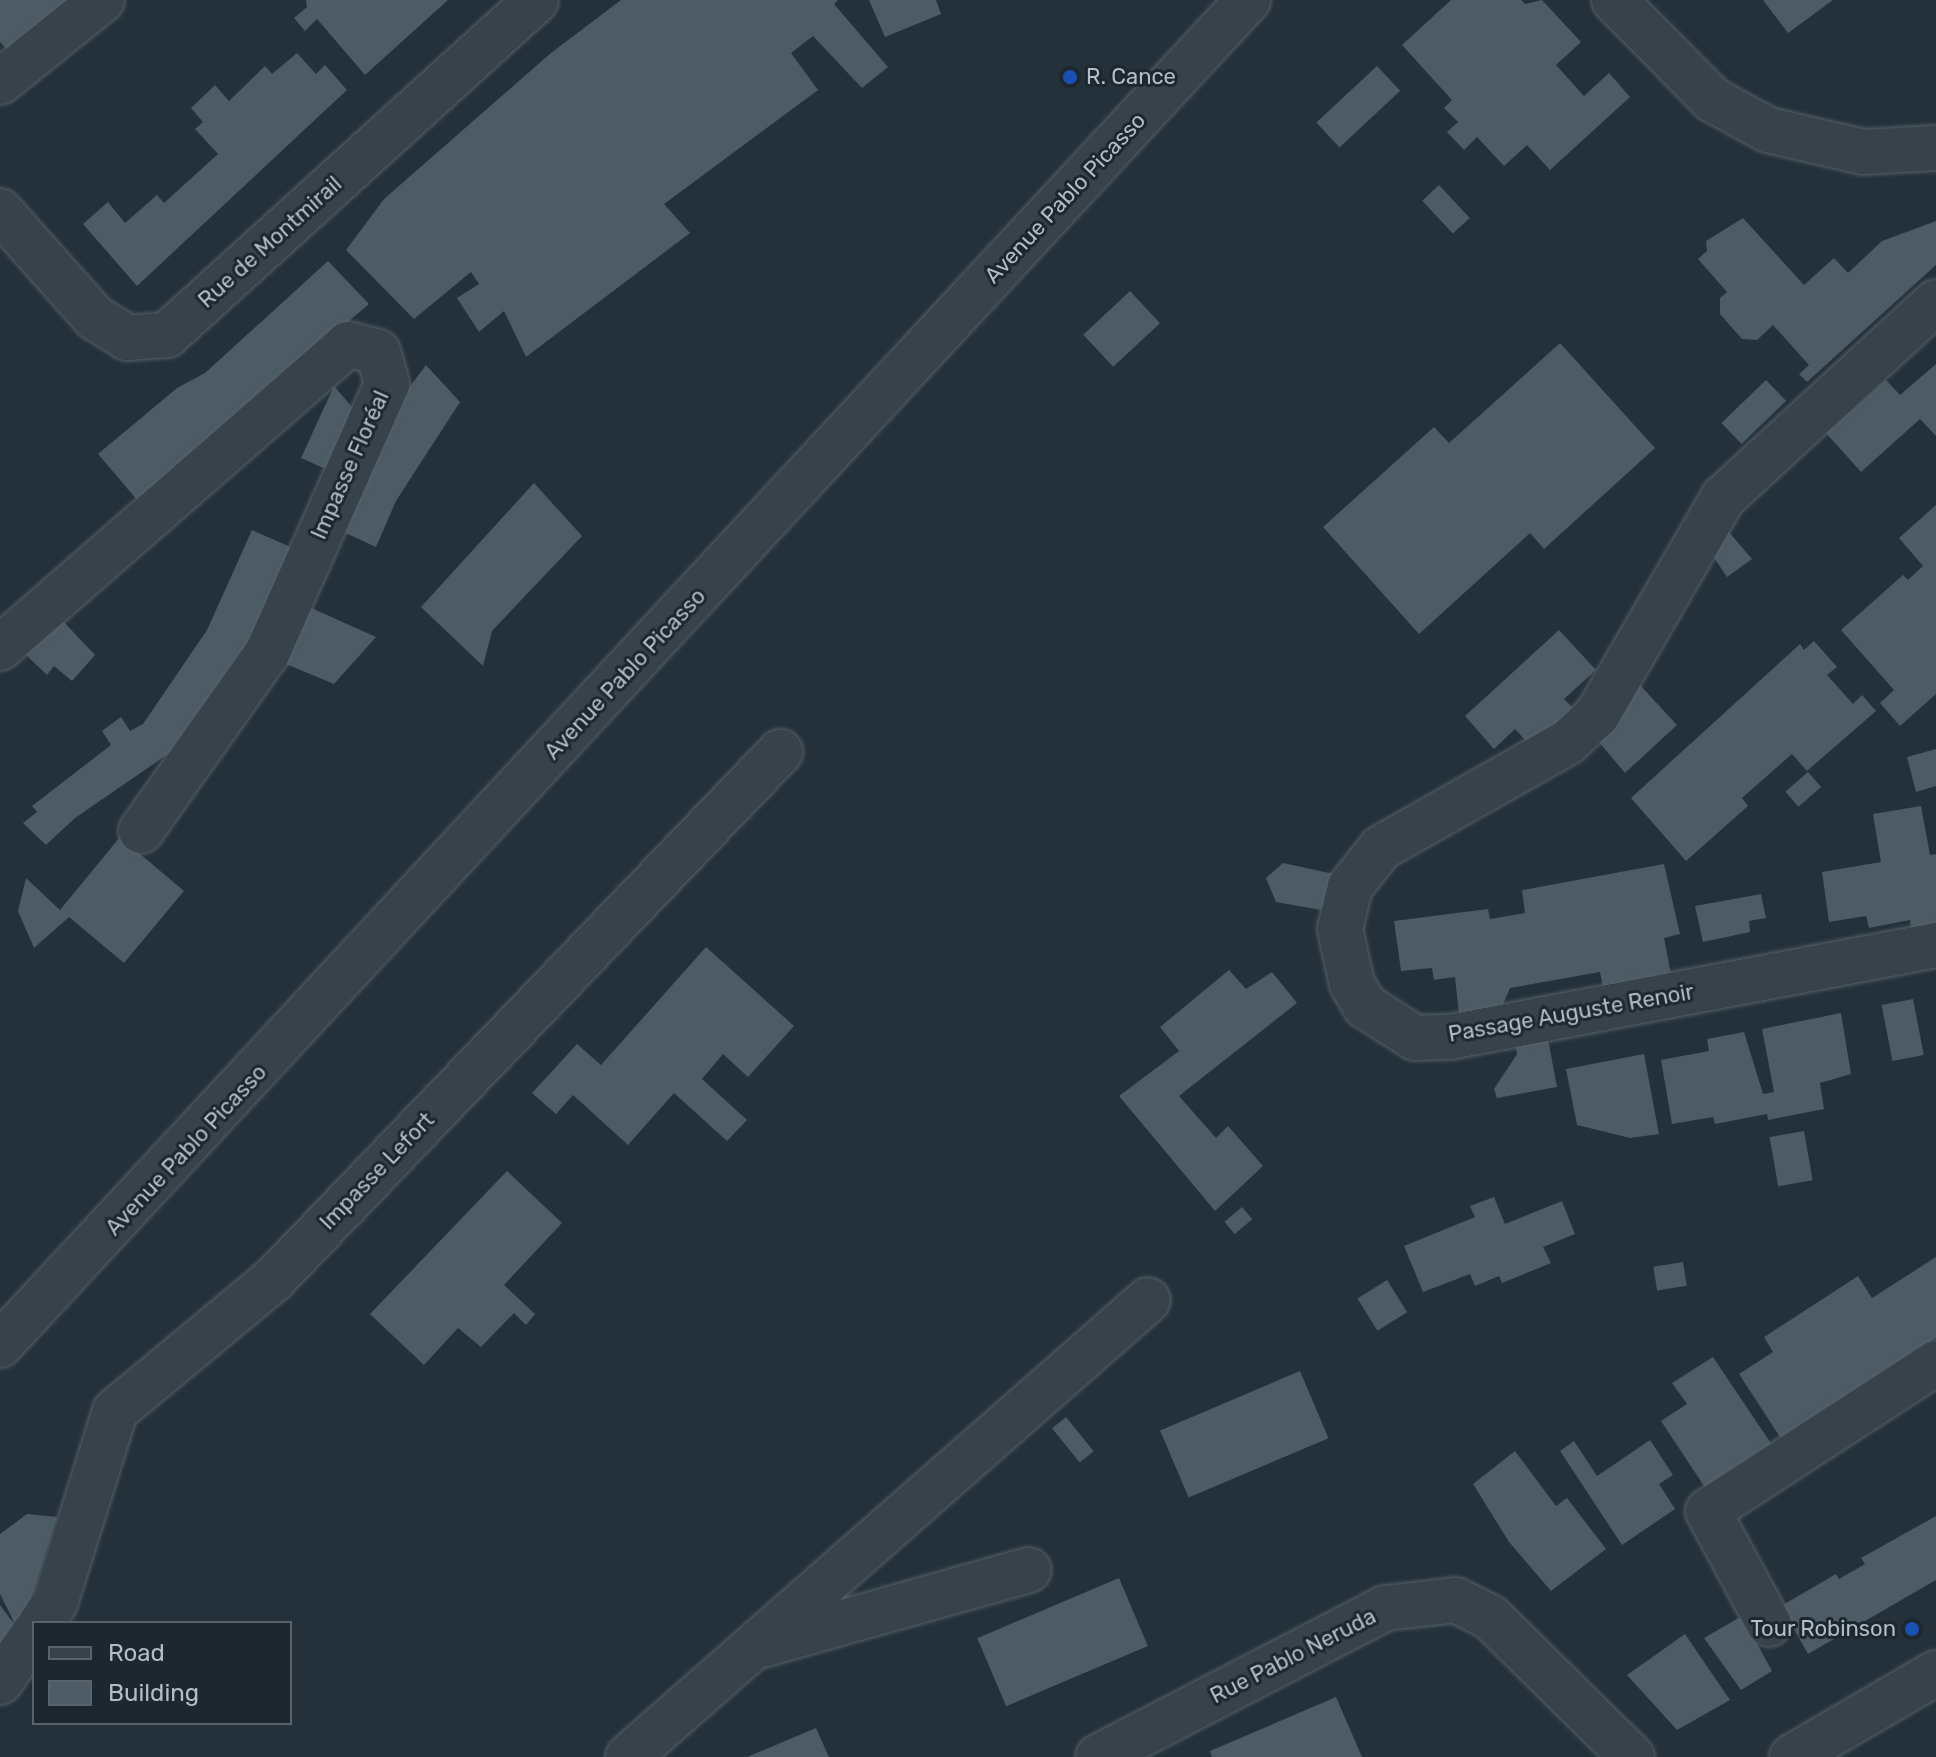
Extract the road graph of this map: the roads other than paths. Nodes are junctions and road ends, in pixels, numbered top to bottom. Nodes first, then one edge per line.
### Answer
1 (102, 0) edge
2 (536, 0) edge
3 (1248, 0) edge
4 (1614, 0) edge
5 (0, 82) edge
6 (1936, 148) edge
7 (0, 211) edge
8 (1936, 302) edge
9 (0, 648) edge
10 (780, 752) dead end
11 (141, 831) dead end
12 (1936, 945) edge
13 (1148, 1300) dead end
14 (0, 1345) edge
15 (1936, 1363) edge
16 (1029, 1570) dead end
17 (42, 1621) edge
18 (1769, 1624) dead end
19 (32, 1636) edge
20 (751, 1649) junction
21 (1936, 1673) edge
22 (0, 1682) edge
23 (628, 1757) edge
24 (1098, 1757) edge
25 (1632, 1757) edge
26 (1792, 1757) edge

1 - 5 street
2 - 7 street, Rue de Montmirail
3 - 14 street, Avenue Pablo Picasso
4 - 6 street
8 - 12 street, Passage Auguste Renoir
9 - 11 street, Impasse Floréal
10 - 17 street, Impasse Lefort
13 - 20 street
15 - 18 street
16 - 20 street
19 - 22 street
20 - 23 street
21 - 26 street
24 - 25 street, Rue Pablo Neruda

